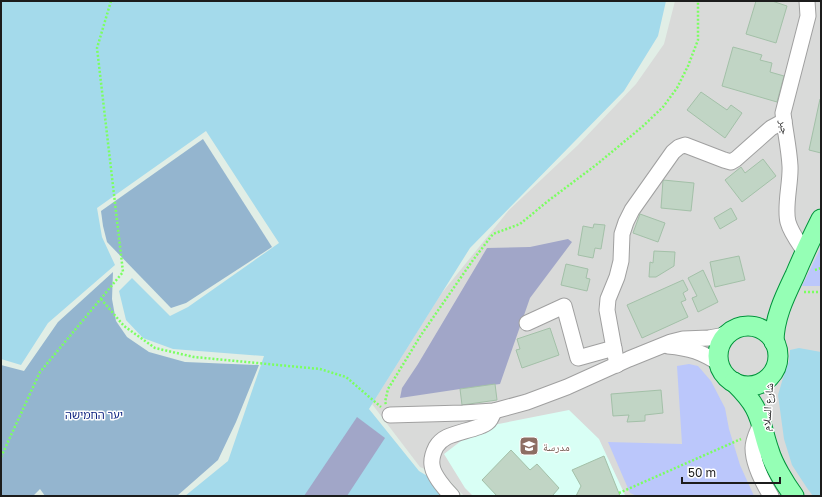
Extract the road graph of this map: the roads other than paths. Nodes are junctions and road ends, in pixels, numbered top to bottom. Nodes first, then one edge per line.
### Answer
1 (808, 1) edge
2 (784, 121) junction
3 (821, 219) edge
4 (805, 252) junction
5 (787, 291) junction
6 (527, 323) dead end
7 (739, 329) junction
8 (774, 342) junction
9 (614, 348) junction
10 (656, 349) junction
11 (617, 364) junction
12 (720, 364) junction
13 (770, 377) junction
14 (734, 382) junction
15 (494, 411) junction
16 (390, 415) road end
17 (761, 431) junction
18 (452, 496) edge
19 (771, 496) edge
20 (794, 496) edge

1 - 2 street, جبر
2 - 4 street, جبر
2 - 9 street
3 - 4 main road
4 - 5 main road
5 - 7 main road
5 - 8 main road
6 - 9 street
7 - 8 main road
7 - 10 street
7 - 12 main road
8 - 13 main road
9 - 11 street
10 - 11 street
10 - 12 street
11 - 15 street
12 - 14 main road
13 - 14 main road
13 - 17 main road, شارع السلام
14 - 17 main road, شارع السلام
15 - 16 street
15 - 18 street
17 - 19 street
17 - 20 main road, شارع السلام

